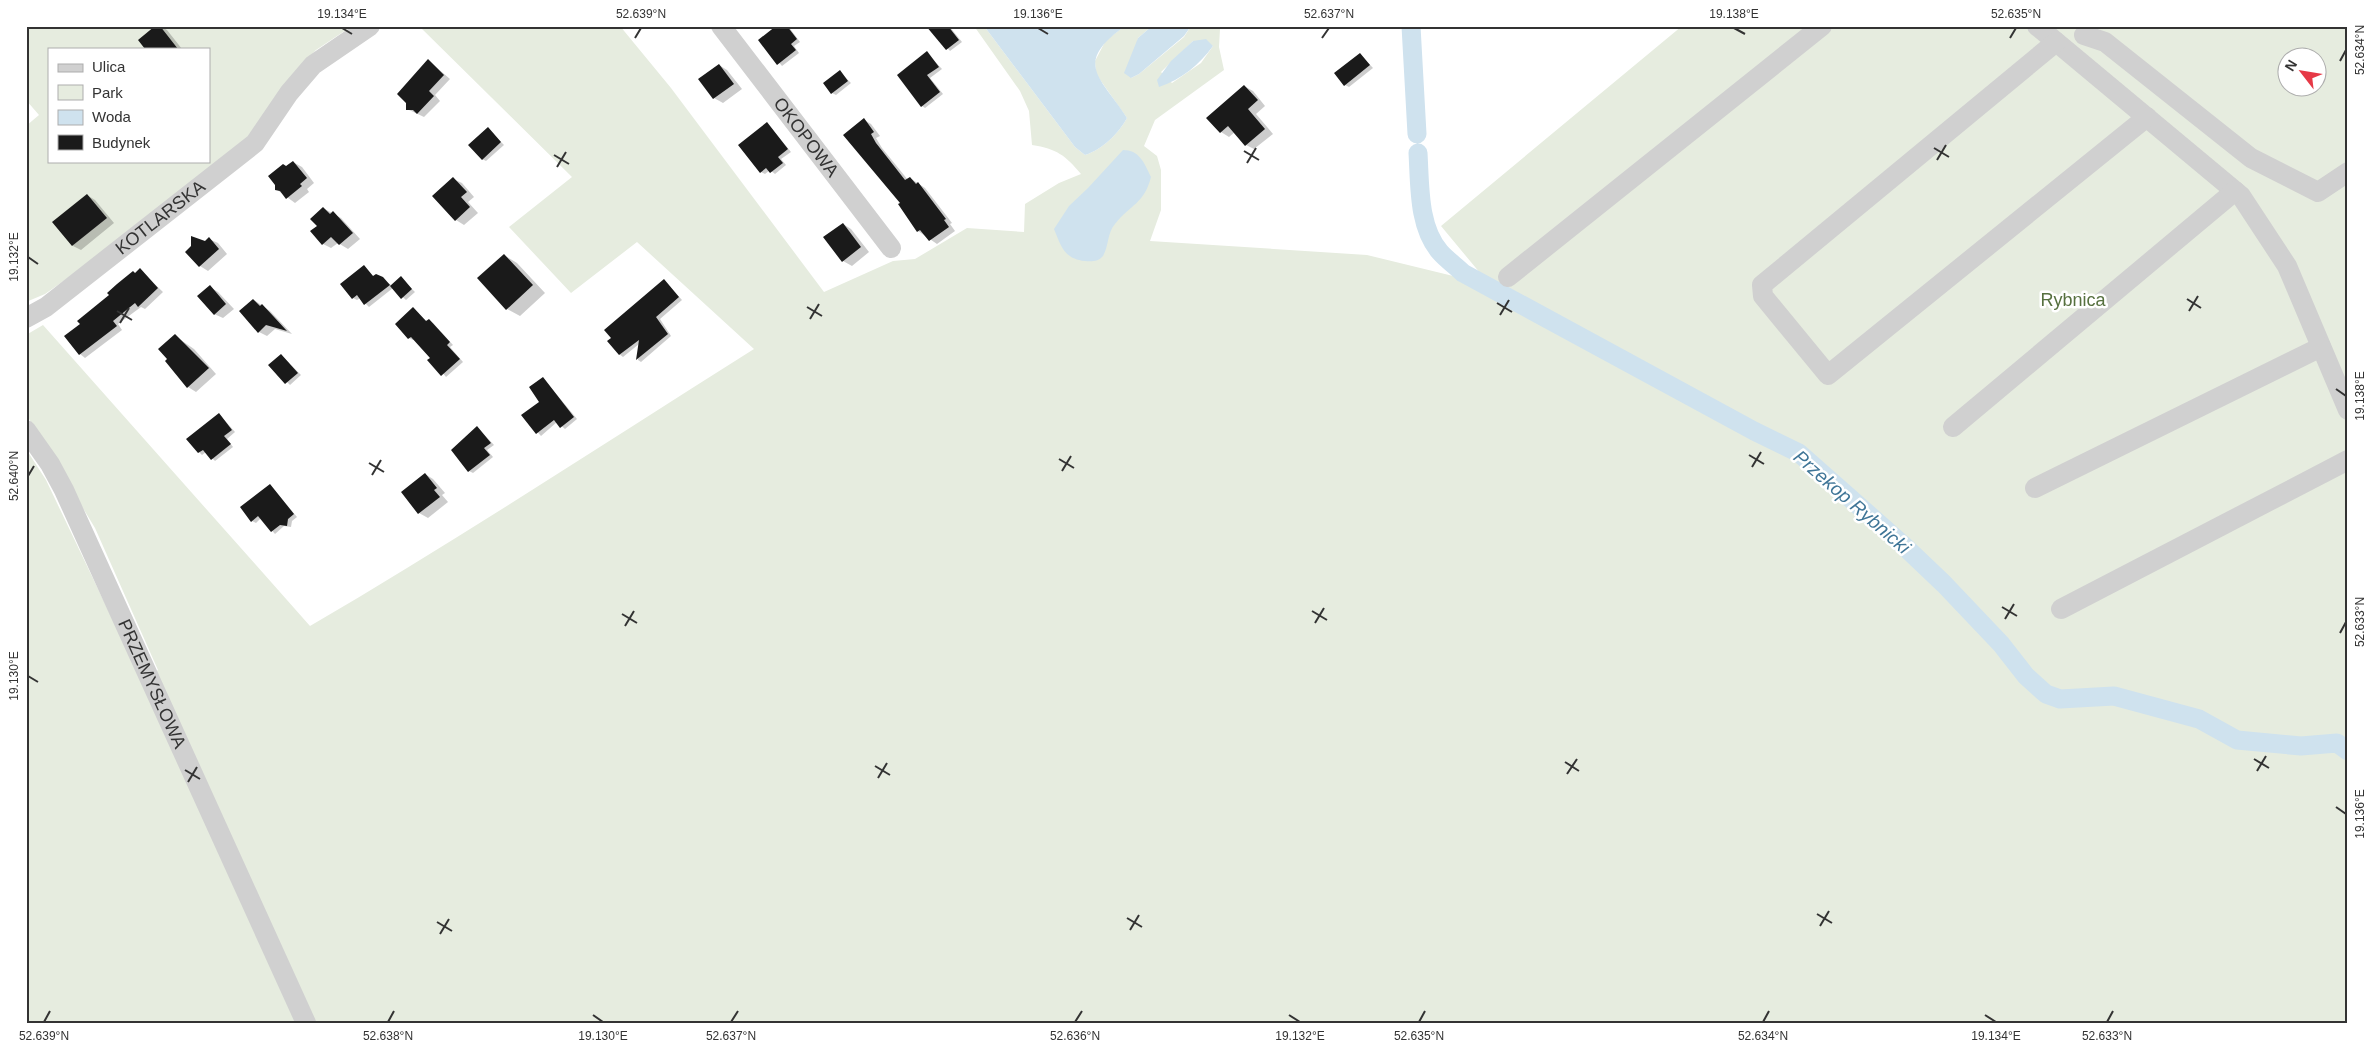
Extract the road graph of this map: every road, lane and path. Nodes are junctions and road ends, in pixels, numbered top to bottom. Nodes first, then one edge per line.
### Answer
1 (370, 26) edge
2 (721, 26) edge
3 (1822, 26) edge
4 (2037, 26) edge
5 (2088, 31) edge
6 (2063, 48) junction
7 (2147, 116) junction
8 (2348, 172) edge
9 (2235, 191) junction
10 (891, 248) dead end
11 (1508, 277) dead end
12 (26, 318) edge
13 (2321, 346) junction
14 (2348, 410) edge
15 (1953, 427) dead end
16 (26, 430) edge
17 (2348, 460) edge
18 (2035, 488) dead end
19 (2062, 608) dead end
20 (306, 1023) edge

1 - 12 street, KOTLARSKA
2 - 10 street, OKOPOWA
3 - 11 street
4 - 6 street
5 - 6 street
5 - 8 street
6 - 7 street
6 - 7 street
7 - 9 street
9 - 13 street
9 - 15 street
13 - 14 street
13 - 18 street
16 - 20 street, PRZEMYSŁOWA
17 - 19 street

